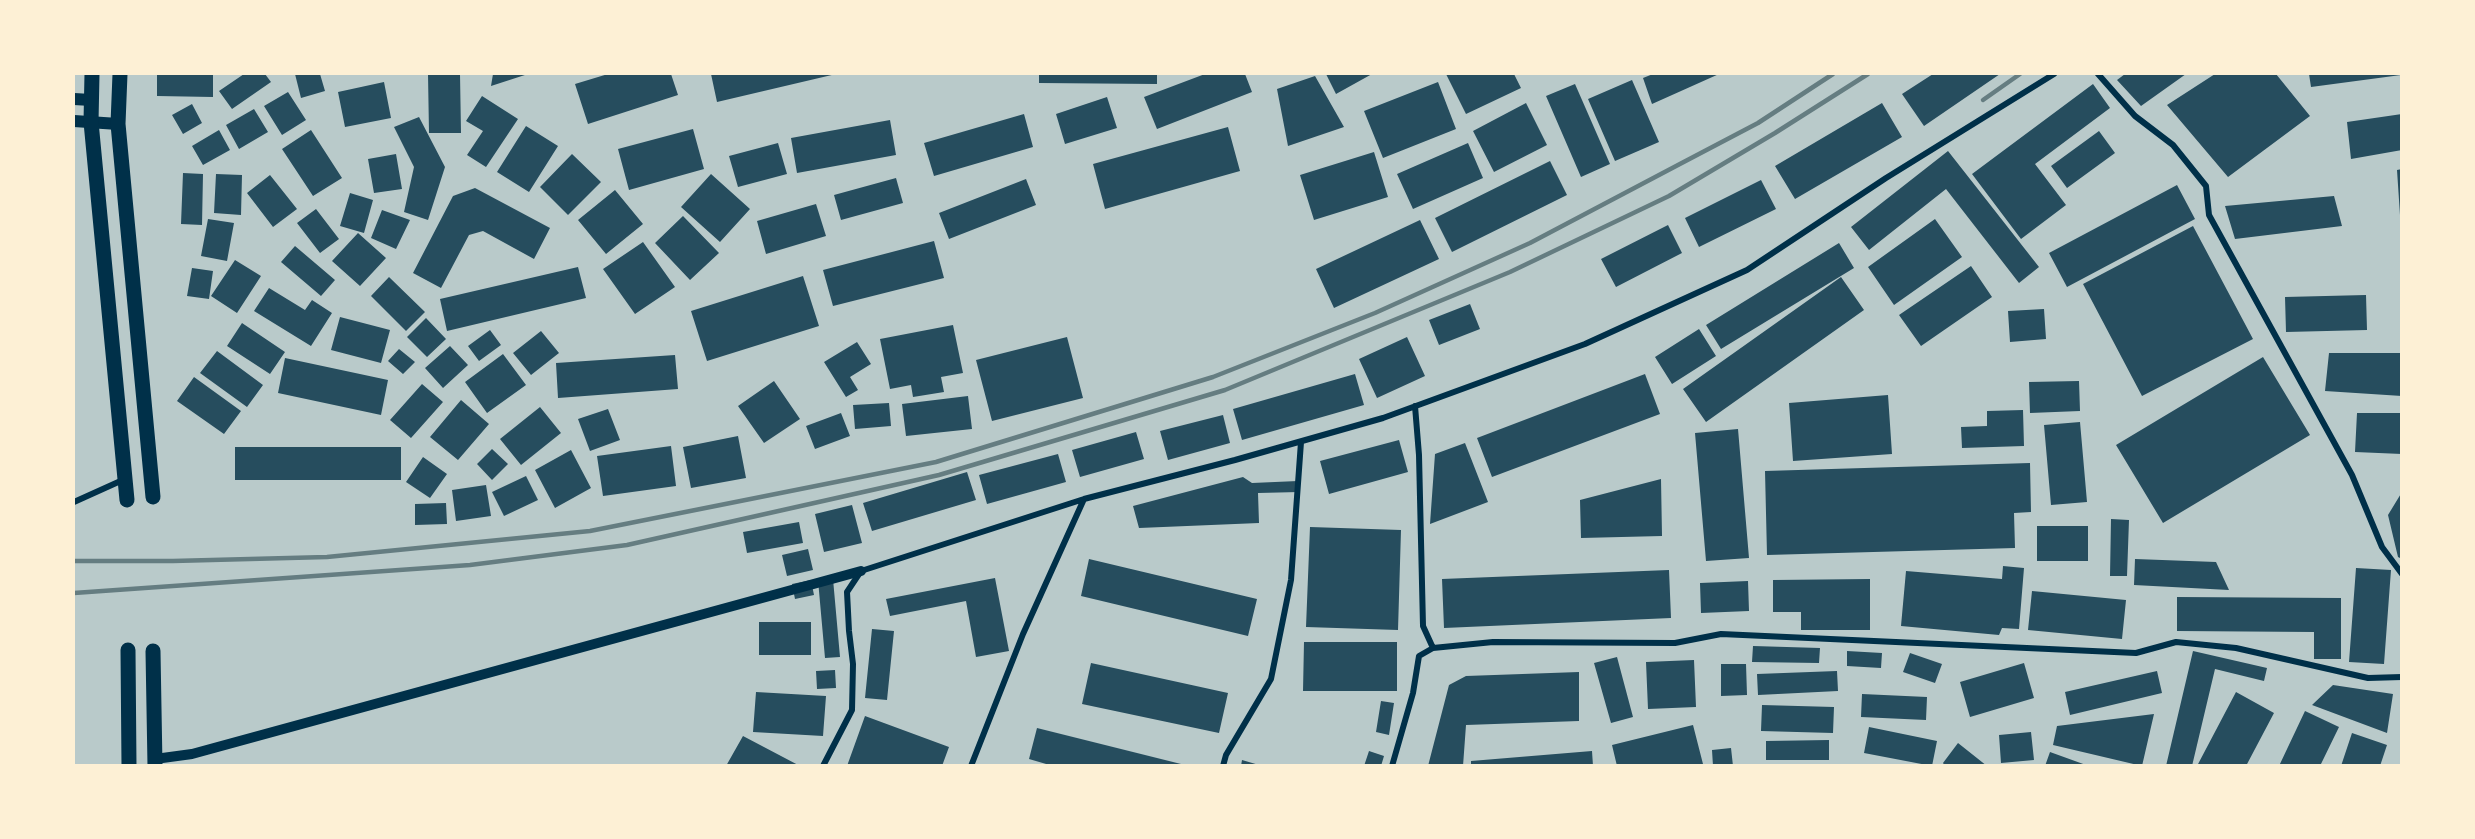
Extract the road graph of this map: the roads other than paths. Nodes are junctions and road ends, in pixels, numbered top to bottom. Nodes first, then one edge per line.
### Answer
1 (92, 74) edge
2 (120, 74) edge
3 (2054, 74) edge
4 (2098, 74) edge
5 (74, 99) edge
6 (91, 100) junction
7 (119, 102) junction
8 (74, 121) edge
9 (91, 122) junction
10 (118, 124) junction
11 (1415, 406) junction
12 (1301, 442) junction
13 (126, 479) junction
14 (153, 497) dead end
15 (1084, 499) junction
16 (127, 500) dead end
17 (74, 502) edge
18 (861, 571) junction
19 (2402, 574) edge
20 (1433, 648) junction
21 (128, 650) dead end
22 (153, 651) dead end
23 (2402, 677) edge
24 (155, 762) edge
25 (129, 765) edge
26 (823, 765) edge
27 (971, 765) edge
28 (1223, 765) edge
29 (1392, 765) edge

1 - 6 main road
2 - 7 main road
3 - 11 street
4 - 19 street
5 - 6 main road
6 - 7 main road
6 - 9 main road
7 - 10 main road
8 - 9 main road
9 - 10 main road
9 - 13 main road
10 - 14 main road
11 - 12 street
11 - 20 street
12 - 15 street
12 - 28 street
13 - 16 main road
13 - 17 street
15 - 18 street
15 - 27 street
18 - 24 street
18 - 26 street
20 - 23 street
20 - 29 street
21 - 25 main road
22 - 24 main road

